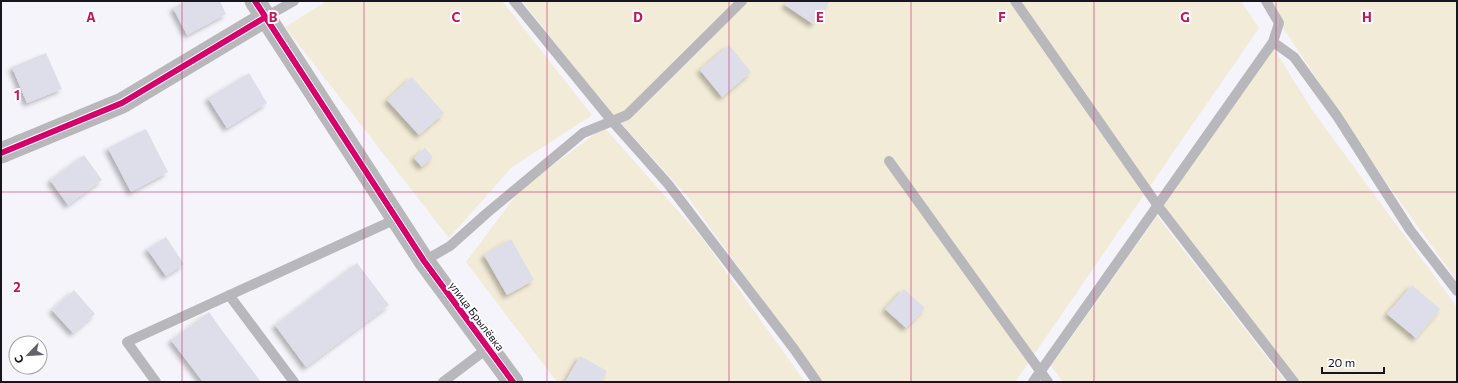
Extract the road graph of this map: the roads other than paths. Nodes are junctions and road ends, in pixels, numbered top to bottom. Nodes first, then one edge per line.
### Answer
1 (294, 1) edge
2 (514, 1) edge
3 (742, 1) edge
4 (1015, 1) edge
5 (1266, 1) edge
6 (259, 9) edge
7 (1273, 42) junction
8 (612, 121) junction
9 (1, 153) edge
10 (889, 161) dead end
11 (1158, 206) junction
12 (396, 219) junction
13 (424, 261) junction
14 (1457, 291) edge
15 (229, 295) junction
16 (488, 348) junction
17 (1040, 372) junction
18 (156, 382) edge
19 (294, 382) edge
20 (443, 382) edge
21 (513, 382) edge
22 (817, 382) edge
23 (1033, 382) edge
24 (1048, 382) edge
25 (1294, 382) edge

1 - 6 lane
2 - 8 lane
3 - 8 lane
4 - 11 lane
5 - 7 lane
6 - 9 street
6 - 12 street, улица Брылёвка
7 - 11 lane
7 - 14 lane
8 - 13 lane
8 - 22 lane
10 - 17 lane
11 - 17 lane
11 - 25 lane
12 - 13 street, улица Брылёвка
12 - 15 lane
13 - 16 street, улица Брылёвка
15 - 18 lane
15 - 19 lane
16 - 20 lane
16 - 21 street, улица Брылёвка
17 - 23 lane
17 - 24 lane

